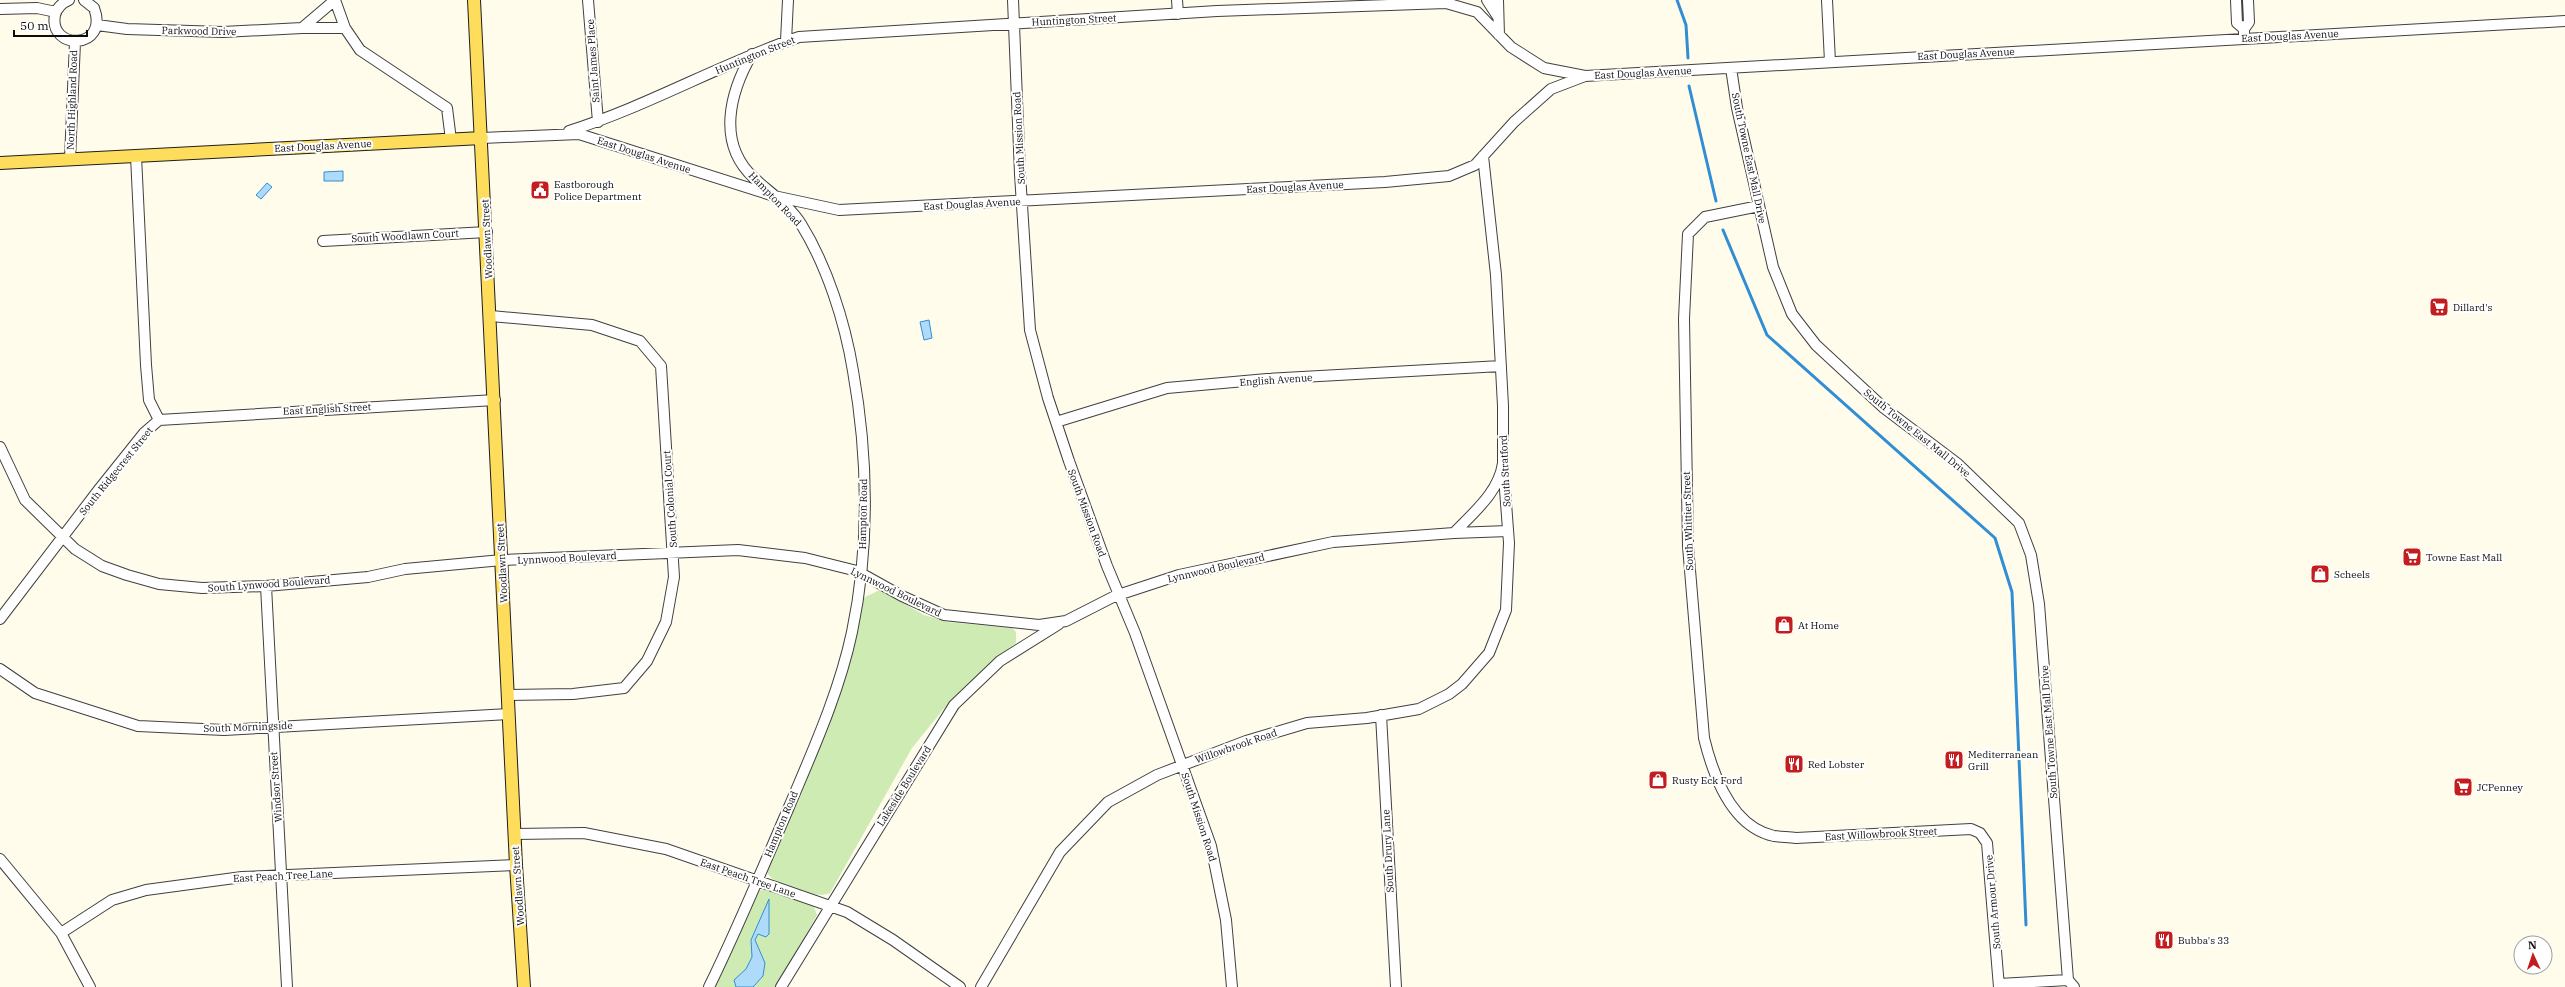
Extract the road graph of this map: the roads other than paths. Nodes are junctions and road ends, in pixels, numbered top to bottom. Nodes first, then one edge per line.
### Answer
1 (69, 0) edge
2 (84, 0) edge
3 (335, 0) edge
4 (474, 0) edge
5 (588, 0) edge
6 (788, 0) edge
7 (1013, 0) edge
8 (1177, 0) edge
9 (1487, 0) edge
10 (1498, 0) edge
11 (1827, 0) edge
12 (2236, 0) edge
13 (2248, 0) edge
14 (0, 9) edge
15 (56, 12) junction
16 (1178, 14) junction
17 (1499, 18) junction
18 (2565, 21) edge
19 (1013, 23) junction
20 (97, 25) junction
21 (302, 28) junction
22 (345, 28) junction
23 (2244, 34) junction
24 (1500, 35) junction
25 (786, 41) junction
26 (75, 42) junction
27 (752, 54) junction
28 (1830, 62) junction
29 (1731, 68) junction
30 (1585, 76) junction
31 (598, 122) junction
32 (559, 134) junction
33 (482, 138) junction
34 (451, 140) junction
35 (136, 156) junction
36 (1483, 156) junction
37 (70, 159) junction
38 (0, 163) edge
39 (774, 196) junction
40 (1022, 202) junction
41 (1759, 206) junction
42 (486, 232) junction
43 (323, 241) dead end
44 (491, 316) junction
45 (1501, 366) junction
46 (495, 400) junction
47 (159, 420) junction
48 (1056, 422) junction
49 (0, 447) edge
50 (1503, 463) junction
51 (1508, 531) junction
52 (1454, 533) junction
53 (62, 539) junction
54 (673, 553) junction
55 (502, 560) junction
56 (861, 574) junction
57 (266, 586) junction
58 (1118, 595) junction
59 (0, 619) edge
60 (1066, 620) junction
61 (0, 669) edge
62 (508, 695) junction
63 (509, 714) junction
64 (1381, 715) junction
65 (272, 726) junction
66 (1182, 765) junction
67 (1966, 829) joint
68 (515, 834) junction
69 (1796, 838) joint
70 (0, 859) edge
71 (516, 865) junction
72 (281, 876) junction
73 (757, 882) junction
74 (830, 906) junction
75 (61, 933) junction
76 (2068, 985) edge
77 (1999, 986) edge
78 (90, 987) edge
79 (287, 987) edge
80 (524, 987) edge
81 (709, 987) edge
82 (781, 987) edge
83 (960, 987) edge
84 (981, 987) edge
85 (1232, 987) edge
86 (1396, 987) edge

1 - 15 street
2 - 20 street
3 - 21 street
3 - 22 street
4 - 33 main road, Woodlawn Street
5 - 31 street, Saint James Place
6 - 25 street
7 - 19 street, South Mission Road
8 - 16 street
9 - 17 street
10 - 17 street
11 - 28 street
12 - 23 street
13 - 23 street
14 - 15 street
15 - 26 street
16 - 19 street, Huntington Street
16 - 24 street, Huntington Street
17 - 24 street
18 - 23 street, East Douglas Avenue
19 - 25 street, Huntington Street
19 - 40 street, South Mission Road
20 - 21 street, Parkwood Drive
20 - 26 street
21 - 22 street, Parkwood Drive
22 - 34 street
23 - 28 street, East Douglas Avenue
24 - 30 street, Huntington Street
25 - 27 street, Huntington Street
26 - 37 street, North Highland Road
27 - 31 street, Huntington Street
27 - 39 street, Hampton Road
28 - 29 street, East Douglas Avenue
29 - 30 street, East Douglas Avenue
29 - 41 street, South Towne East Mall Drive
30 - 36 street, East Douglas Avenue
31 - 32 street, Huntington Street
32 - 33 street, East Douglas Avenue
32 - 39 street, East Douglas Avenue
33 - 34 main road, East Douglas Avenue
33 - 42 main road, Woodlawn Street
34 - 35 main road, East Douglas Avenue
35 - 37 main road, East Douglas Avenue
35 - 47 street, South Ridgecrest Street
36 - 40 street, East Douglas Avenue
36 - 45 street, South Stratford
37 - 38 main road, East Douglas Avenue
39 - 40 street, East Douglas Avenue
39 - 56 street, Hampton Road
40 - 48 street, South Mission Road
41 - 69 street, South Whittier Street
41 - 76 street, South Towne East Mall Drive
42 - 43 street, South Woodlawn Court
42 - 44 main road, Woodlawn Street
44 - 46 main road, Woodlawn Street
44 - 54 street, South Colonial Court
45 - 48 street, English Avenue
45 - 50 street, South Stratford
46 - 47 street, East English Street
46 - 55 main road, Woodlawn Street
47 - 53 street, South Ridgecrest Street
48 - 58 street, South Mission Road
49 - 53 street, South Lynwood Boulevard
50 - 51 street, South Stratford
50 - 52 street
51 - 52 street, Lynnwood Boulevard
51 - 64 street, South Stratford
52 - 58 street, Lynnwood Boulevard
53 - 57 street, South Lynwood Boulevard
53 - 59 street, South Ridgecrest Street
54 - 55 street, Lynnwood Boulevard
54 - 56 street, Lynnwood Boulevard
54 - 62 street, South Colonial Court
55 - 57 street, South Lynwood Boulevard
55 - 62 main road, Woodlawn Street
56 - 60 street, Lynnwood Boulevard
56 - 73 street, Hampton Road
57 - 65 street, Windsor Street
58 - 60 street, Lynnwood Boulevard
58 - 66 street, South Mission Road
60 - 74 street, Lakeside Boulevard
61 - 65 street, South Morningside
62 - 63 main road, Woodlawn Street
63 - 65 street, South Morningside
63 - 68 main road, Woodlawn Street
64 - 66 street, Willowbrook Road
64 - 86 street, South Drury Lane
65 - 72 street, Windsor Street
66 - 84 street, Willowbrook Road
66 - 85 street, South Mission Road
67 - 69 street, East Willowbrook Street
67 - 77 street, South Armour Drive
68 - 71 main road, Woodlawn Street
68 - 73 street, East Peach Tree Lane
70 - 75 street
71 - 72 street, East Peach Tree Lane
71 - 80 main road, Woodlawn Street
72 - 75 street, East Peach Tree Lane
72 - 79 street, Windsor Street
73 - 74 street, East Peach Tree Lane
73 - 81 street, Hampton Road
74 - 82 street, Lakeside Boulevard
74 - 83 street, East Peach Tree Lane
75 - 78 street
76 - 77 street

